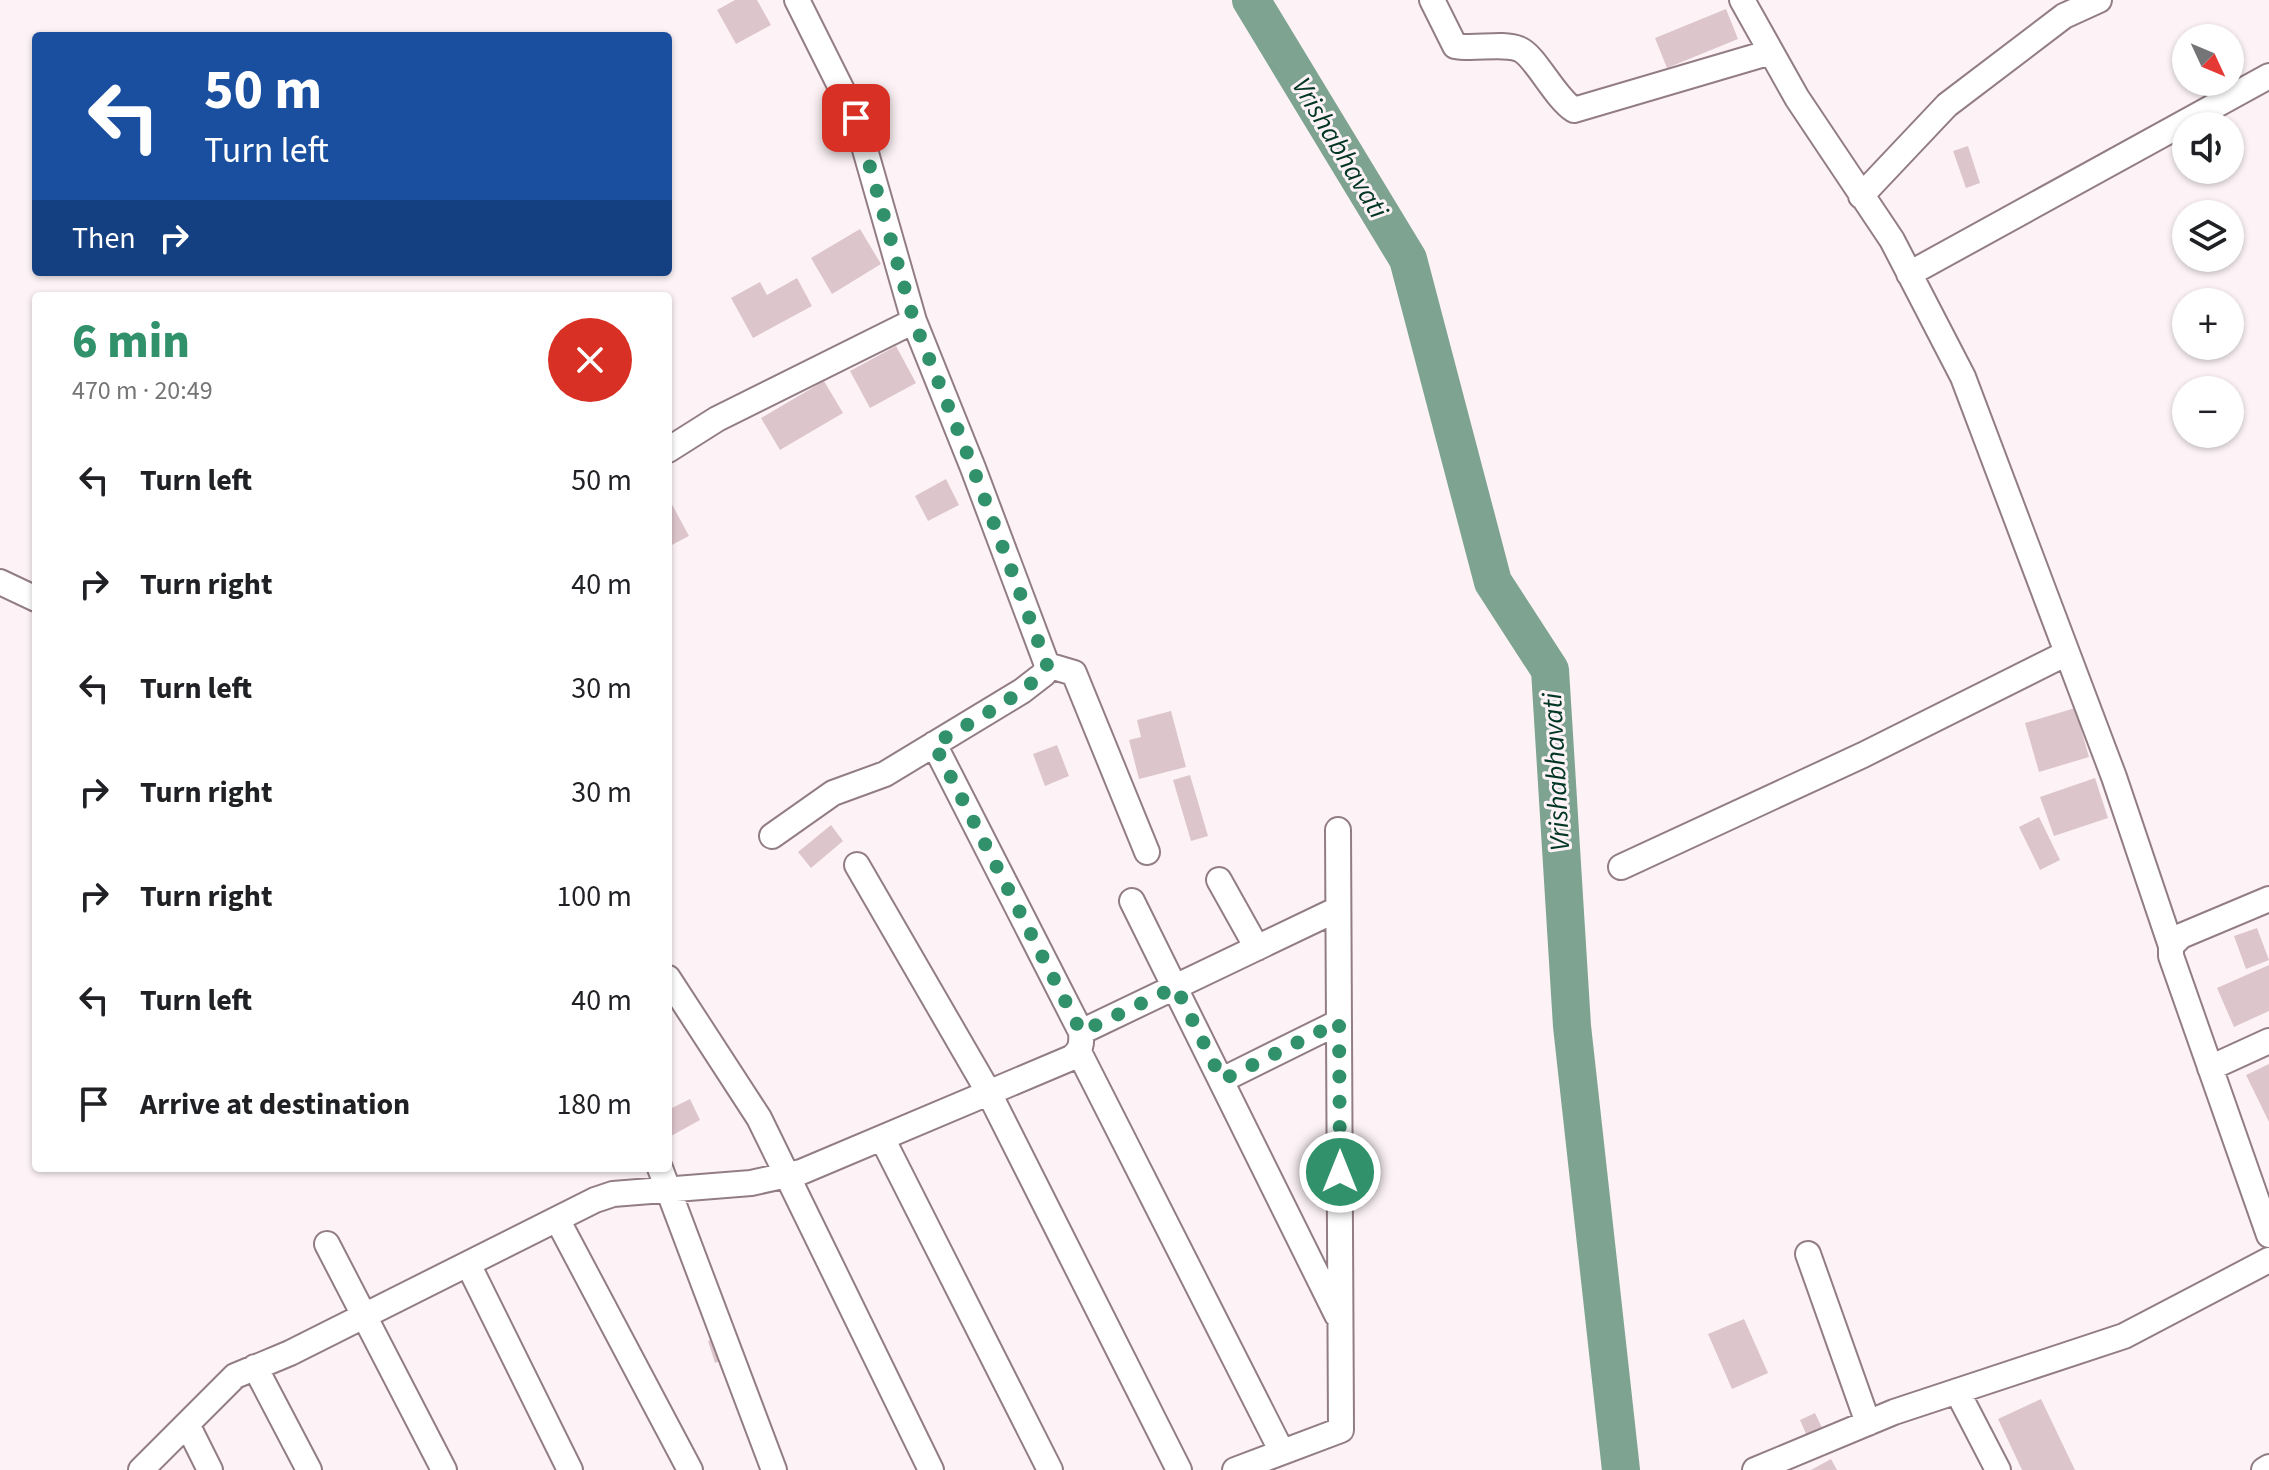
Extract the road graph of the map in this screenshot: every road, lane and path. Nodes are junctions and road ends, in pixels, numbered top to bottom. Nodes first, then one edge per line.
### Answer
1 (797, 0) edge
2 (1432, 0) edge
3 (1742, 0) edge
4 (2099, 0) edge
5 (1771, 52) junction
6 (2269, 76) edge
7 (1861, 196) junction
8 (1909, 274) junction
9 (914, 321) junction
10 (672, 447) edge
11 (0, 582) edge
12 (32, 597) edge
13 (2067, 653) junction
14 (1047, 665) junction
15 (934, 744) junction
16 (1338, 830) dead end
17 (772, 836) dead end
18 (1147, 852) dead end
19 (857, 865) dead end
20 (1621, 867) dead end
21 (1219, 880) dead end
22 (2269, 899) edge
23 (1132, 901) dead end
24 (1338, 909) junction
25 (2171, 946) junction
26 (1257, 948) junction
27 (672, 984) edge
28 (1176, 987) junction
29 (1339, 1022) junction
30 (2269, 1041) edge
31 (1080, 1042) junction
32 (2210, 1068) junction
33 (1222, 1080) junction
34 (989, 1093) junction
35 (882, 1138) junction
36 (786, 1176) junction
37 (665, 1179) edge
38 (557, 1219) junction
39 (2269, 1235) edge
40 (327, 1244) dead end
41 (1808, 1254) dead end
42 (2269, 1260) edge
43 (468, 1264) junction
44 (364, 1316) junction
45 (1341, 1322) junction
46 (255, 1367) junction
47 (1957, 1391) junction
48 (1868, 1423) junction
49 (187, 1424) junction
50 (1282, 1452) junction
51 (141, 1470) edge
52 (210, 1470) edge
53 (309, 1470) edge
54 (444, 1470) edge
55 (570, 1470) edge
56 (690, 1470) edge
57 (774, 1470) edge
58 (931, 1470) edge
59 (1050, 1470) edge
60 (1179, 1470) edge
61 (1235, 1470) edge
62 (1755, 1470) edge
63 (1998, 1470) edge

1 - 9 street
2 - 5 street
3 - 5 street
4 - 7 street
5 - 7 street
6 - 8 street
7 - 8 street
8 - 13 street
9 - 10 street
9 - 14 street
11 - 12 street
13 - 20 street
13 - 25 street
14 - 15 street
14 - 18 street
15 - 17 street
15 - 31 street
16 - 24 street
19 - 34 street
21 - 26 street
22 - 25 street
23 - 28 street
24 - 26 street
24 - 29 street
25 - 32 street
26 - 28 street
27 - 36 street
28 - 31 street
28 - 33 street
29 - 33 street
29 - 45 street
30 - 32 street
31 - 34 street
31 - 50 street
32 - 39 street
33 - 45 street
34 - 35 street
34 - 60 street
35 - 36 street
35 - 59 street
36 - 37 street
36 - 58 street
37 - 38 street
37 - 57 street
38 - 43 street
38 - 56 street
40 - 44 street
41 - 48 street
42 - 47 street
43 - 44 street
43 - 55 street
44 - 46 street
44 - 54 street
45 - 50 street
46 - 49 street
46 - 53 street
47 - 48 street
47 - 63 street
48 - 62 street
49 - 51 street
49 - 52 street
50 - 61 street

